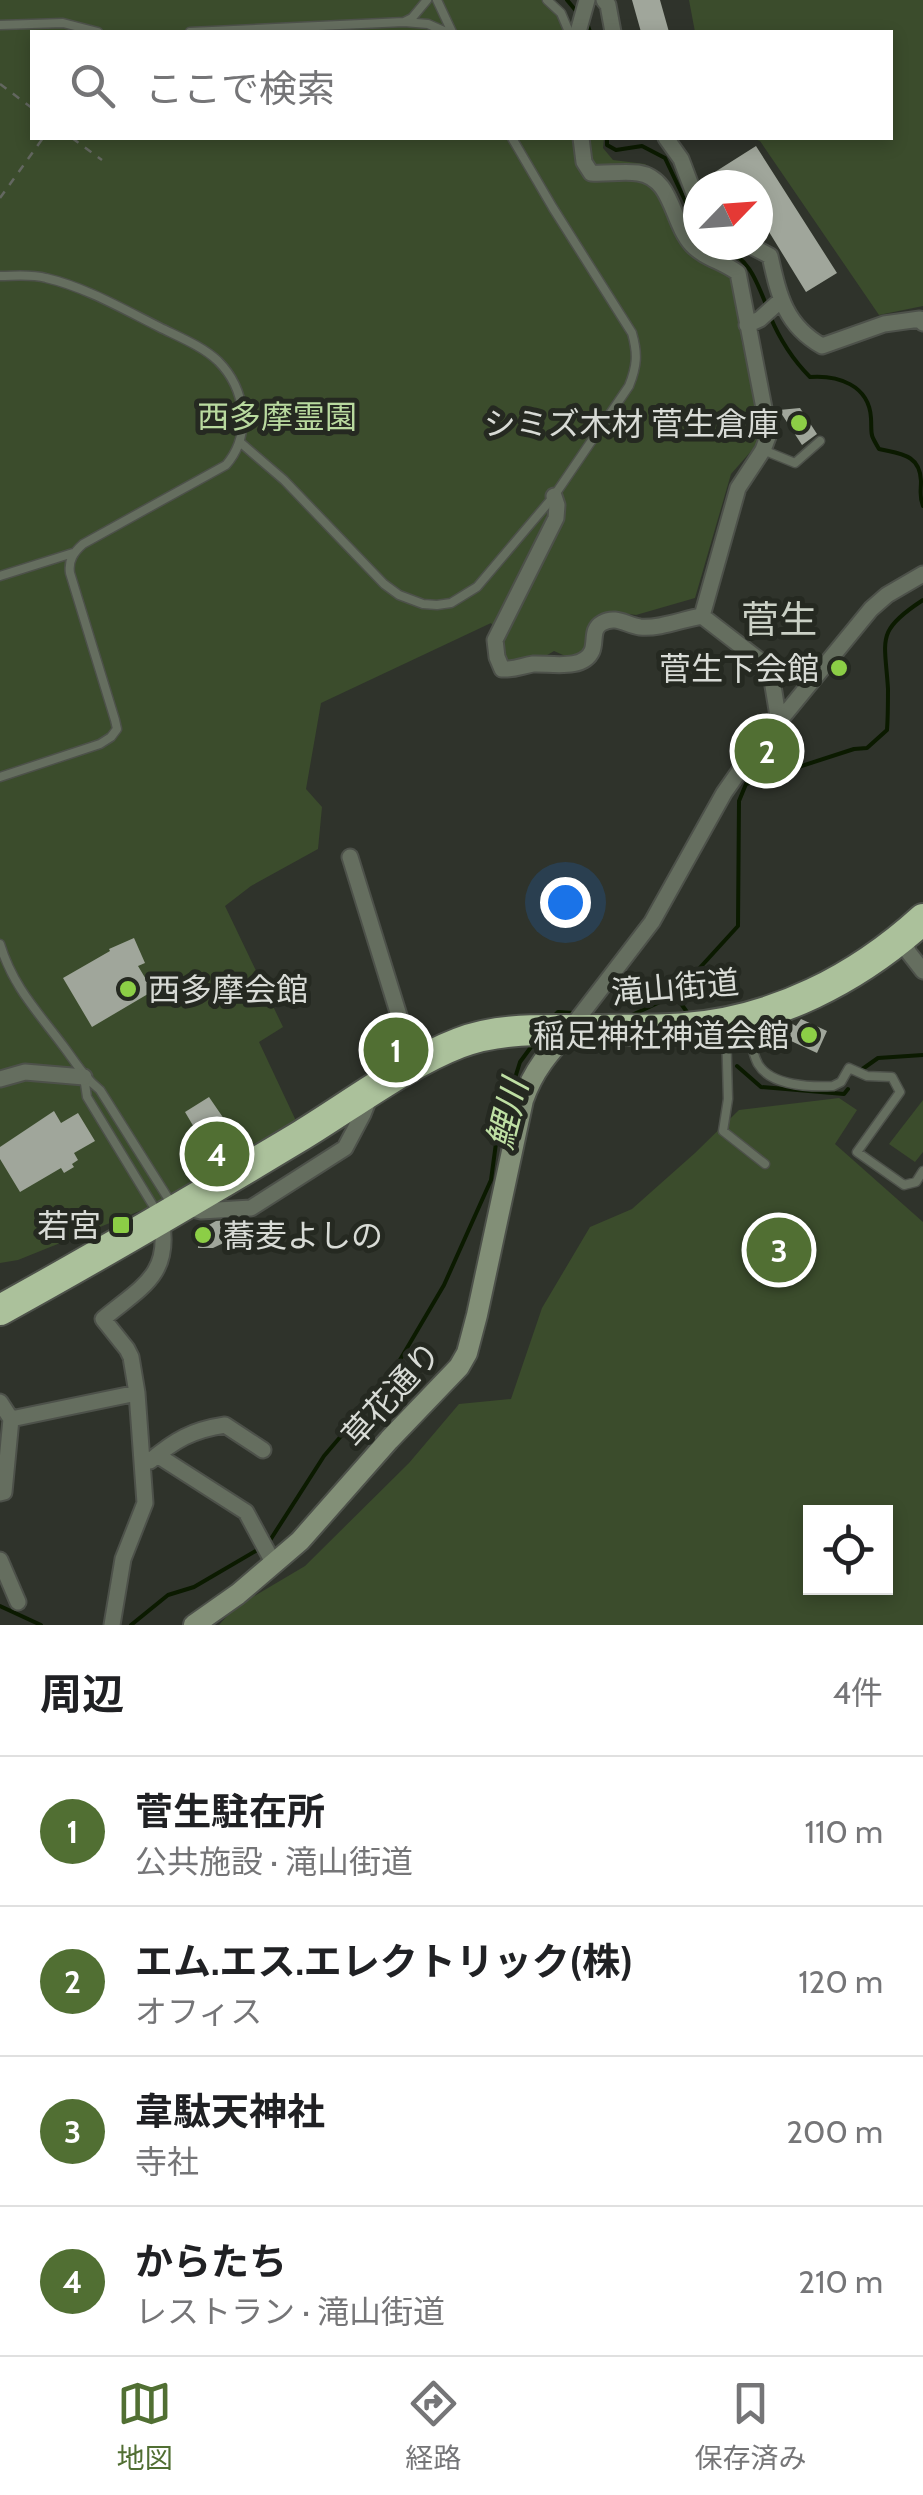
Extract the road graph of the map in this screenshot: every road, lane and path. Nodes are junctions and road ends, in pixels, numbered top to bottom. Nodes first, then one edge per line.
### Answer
1 (428, 0) edge
2 (437, 0) edge
3 (547, 0) edge
4 (593, 0) edge
5 (404, 22) junction
6 (0, 25) edge
7 (90, 30) edge
8 (233, 30) edge
9 (444, 30) edge
10 (448, 30) edge
11 (568, 30) edge
12 (579, 30) edge
13 (613, 30) edge
14 (0, 84) edge
15 (30, 106) edge
16 (42, 140) edge
17 (75, 140) edge
18 (513, 140) edge
19 (581, 140) edge
20 (667, 140) edge
21 (102, 160) dead end
22 (684, 170) edge
23 (0, 198) edge
24 (771, 260) edge
25 (0, 276) edge
26 (780, 300) junction
27 (754, 322) junction
28 (923, 322) edge
29 (820, 441) dead end
30 (240, 443) junction
31 (763, 450) junction
32 (554, 496) junction
33 (73, 553) junction
34 (923, 574) edge
35 (0, 576) edge
36 (702, 616) junction
37 (779, 722) junction
38 (0, 777) edge
39 (350, 856) dead end
40 (912, 929) edge
41 (0, 944) edge
42 (923, 972) edge
43 (736, 1021) junction
44 (559, 1028) junction
45 (414, 1064) junction
46 (84, 1077) junction
47 (0, 1078) edge
48 (765, 1164) dead end
49 (923, 1171) edge
50 (173, 1212) junction
51 (0, 1310) edge
52 (137, 1392) junction
53 (0, 1402) edge
54 (11, 1419) junction
55 (263, 1450) dead end
56 (157, 1455) junction
57 (142, 1468) junction
58 (0, 1493) edge
59 (0, 1560) edge
60 (272, 1560) junction
61 (18, 1602) dead end
62 (112, 1625) edge
63 (194, 1625) edge

1 - 5 lane
2 - 10 lane
3 - 11 lane
4 - 12 street
4 - 13 street
5 - 8 lane
5 - 9 lane
6 - 7 lane
14 - 15 path
16 - 23 path
17 - 21 path
18 - 32 lane
19 - 27 street
20 - 22 street
24 - 26 street
25 - 30 lane
26 - 27 street
26 - 28 street
27 - 31 street
29 - 31 lane
30 - 32 lane
30 - 33 lane
31 - 36 street
32 - 36 street
33 - 35 lane
33 - 38 lane
34 - 37 street
36 - 37 street
37 - 44 street
39 - 45 street
40 - 42 street
40 - 43 highway, 滝山街道
41 - 46 lane
43 - 44 highway, 滝山街道
43 - 48 lane
43 - 49 lane
44 - 45 highway, 滝山街道
44 - 60 street, 草花通り
45 - 50 highway, 滝山街道
46 - 47 street
46 - 50 lane
46 - 50 lane
50 - 51 highway, 滝山街道
50 - 52 street
52 - 54 street
52 - 57 street
53 - 54 street
54 - 58 street
55 - 56 street
56 - 57 street
56 - 60 street
57 - 62 street
59 - 61 street
60 - 63 street, 草花通り

